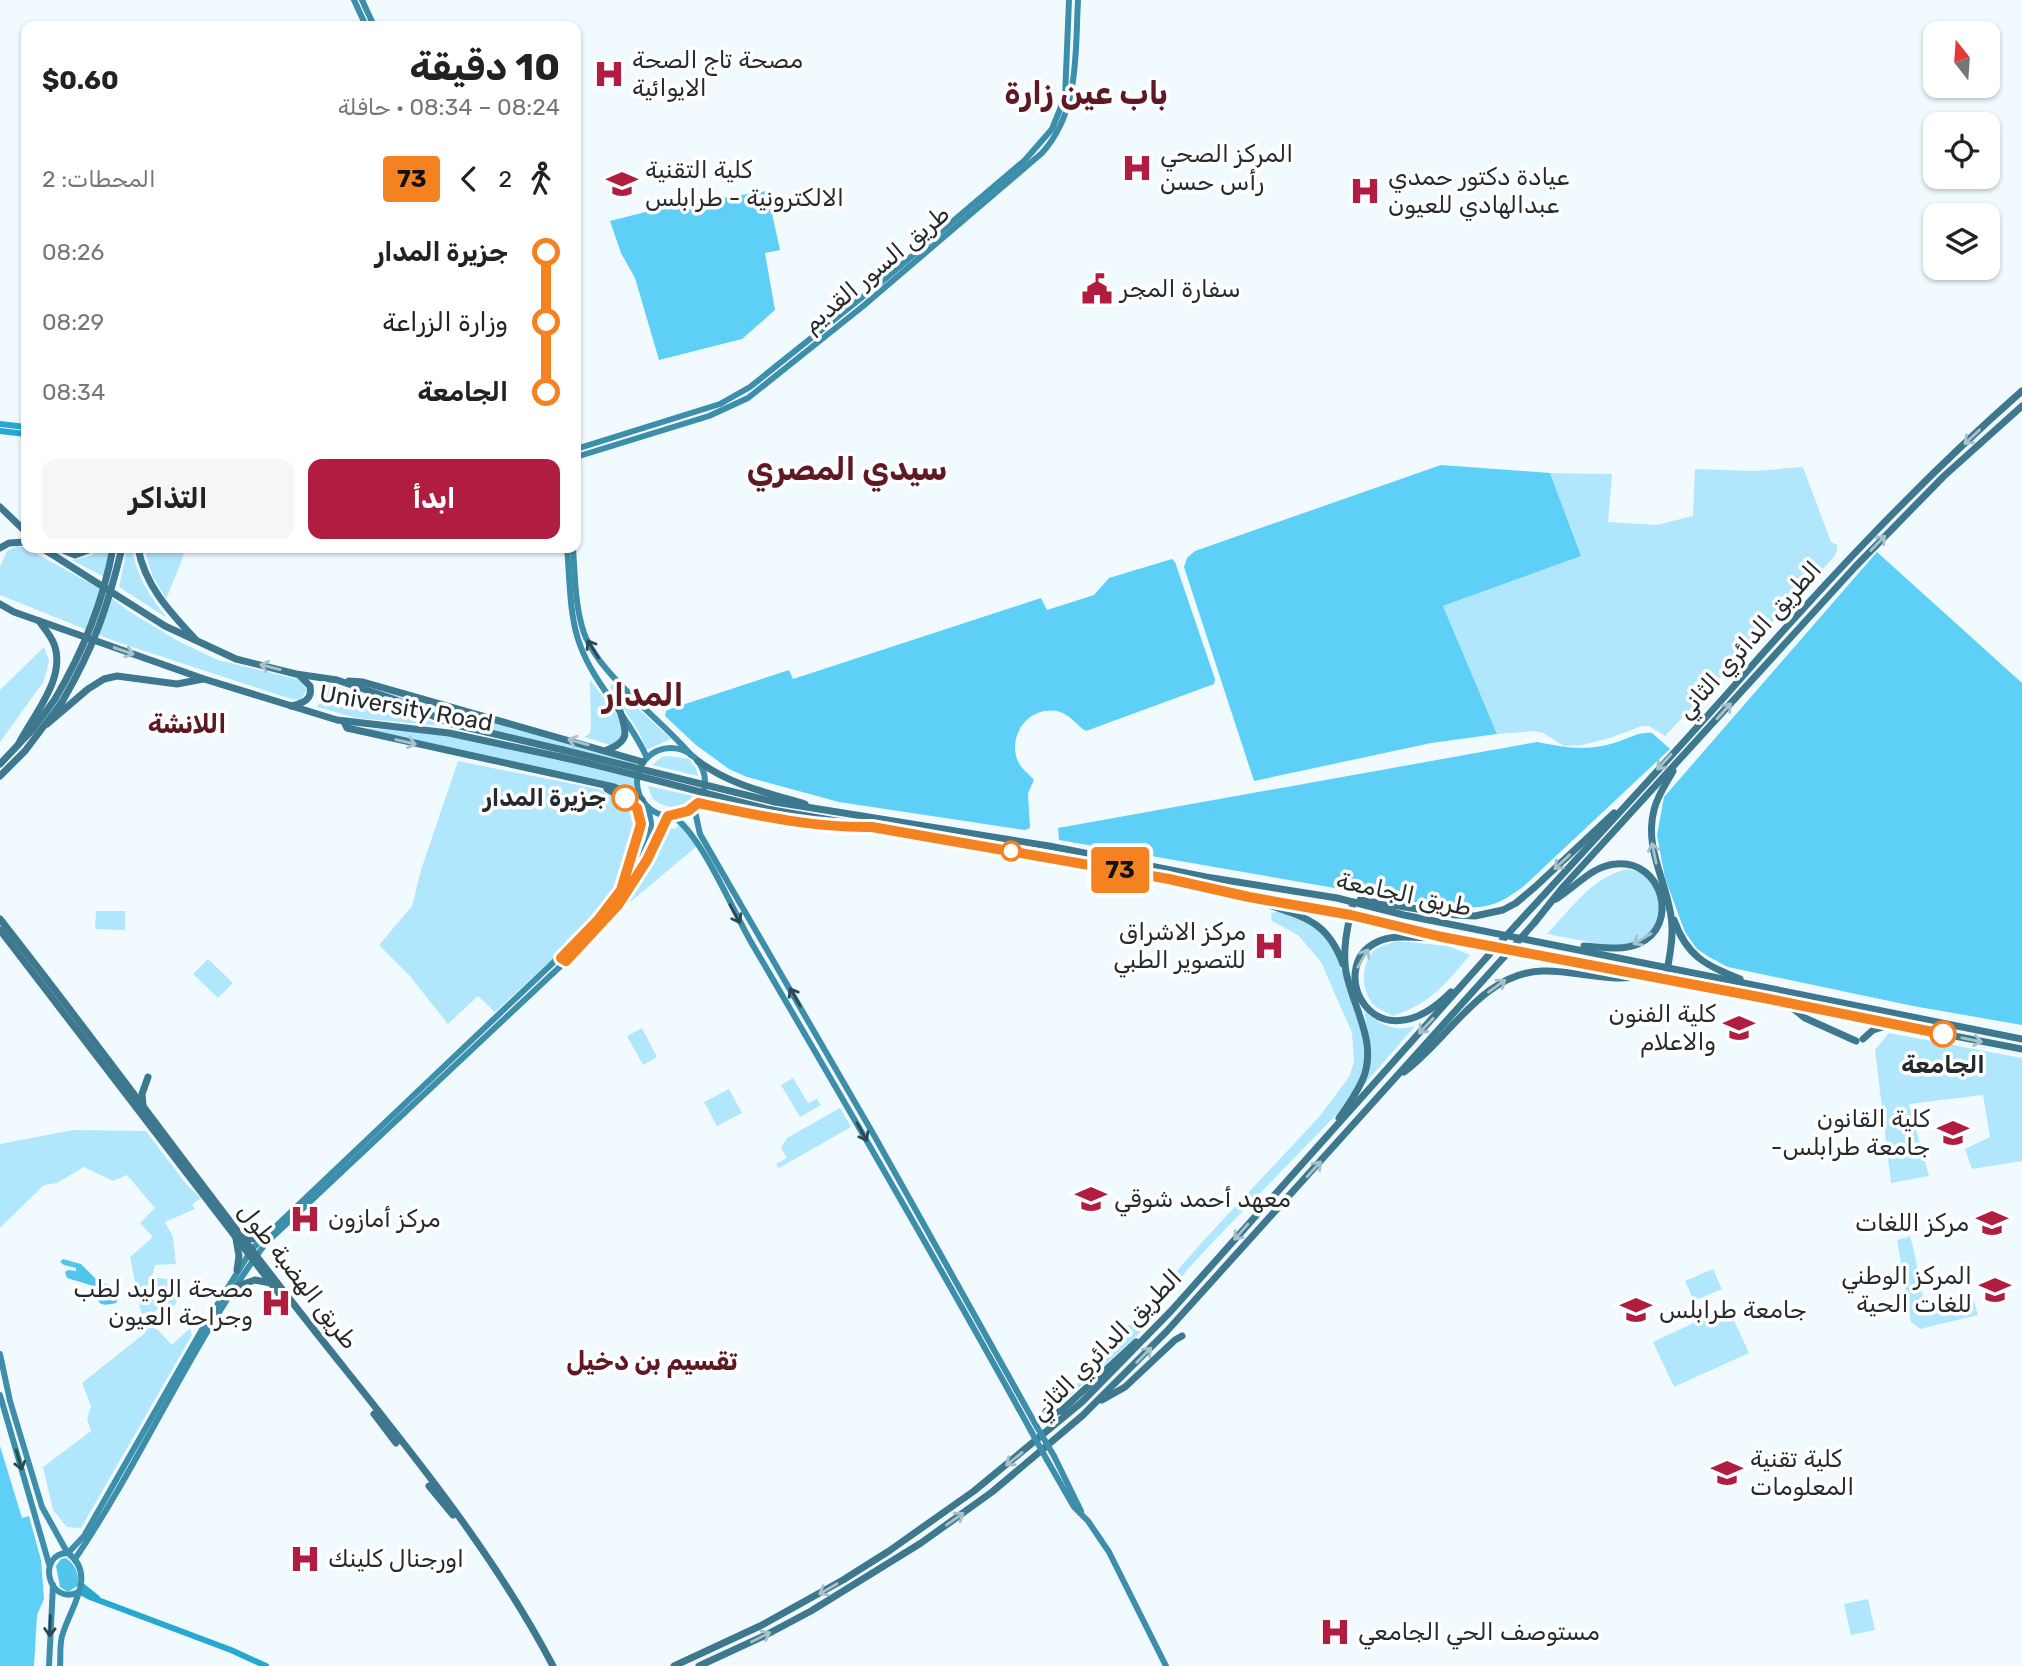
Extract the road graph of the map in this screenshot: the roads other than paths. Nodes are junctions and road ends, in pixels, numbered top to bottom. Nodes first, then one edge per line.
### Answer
1 (354, 0) edge
2 (362, 0) edge
3 (1069, 0) edge
4 (1078, 0) edge
5 (364, 21) edge
6 (372, 21) edge
7 (1055, 131) junction
8 (2022, 391) edge
9 (2022, 406) edge
10 (0, 424) edge
11 (21, 426) edge
12 (0, 431) edge
13 (21, 433) edge
14 (581, 447) edge
15 (581, 455) edge
16 (0, 507) edge
17 (21, 525) edge
18 (21, 542) edge
19 (0, 548) edge
20 (52, 553) edge
21 (112, 553) edge
22 (121, 553) edge
23 (139, 553) edge
24 (567, 553) edge
25 (573, 553) edge
26 (0, 606) edge
27 (38, 621) junction
28 (198, 642) junction
29 (296, 674) junction
30 (204, 679) junction
31 (337, 680) junction
32 (619, 681) junction
33 (608, 693) junction
34 (58, 700) junction
35 (291, 706) junction
36 (620, 711) junction
37 (344, 722) junction
38 (47, 724) junction
39 (18, 745) junction
40 (607, 750) junction
41 (562, 754) junction
42 (691, 755) junction
43 (645, 760) junction
44 (698, 761) junction
45 (1678, 761) junction
46 (0, 764) edge
47 (0, 776) edge
48 (590, 782) junction
49 (1630, 799) junction
50 (642, 800) junction
51 (696, 805) junction
52 (774, 806) junction
53 (648, 807) junction
54 (833, 813) junction
55 (671, 816) junction
56 (872, 827) junction
57 (621, 890) junction
58 (1249, 897) junction
59 (1338, 898) junction
60 (1353, 902) junction
61 (1549, 903) junction
62 (1669, 905) junction
63 (1351, 915) junction
64 (0, 919) edge
65 (0, 930) edge
66 (1442, 937) junction
67 (1563, 946) junction
68 (563, 960) junction
69 (1479, 965) junction
70 (1668, 968) junction
71 (1346, 971) junction
72 (1646, 975) junction
73 (1666, 979) junction
74 (1750, 984) junction
75 (1785, 1002) junction
76 (1892, 1025) junction
77 (2022, 1039) edge
78 (2022, 1049) edge
79 (148, 1077) dead end
80 (1392, 1081) junction
81 (143, 1106) junction
82 (1326, 1139) junction
83 (265, 1235) junction
84 (240, 1238) junction
85 (253, 1254) junction
86 (237, 1270) junction
87 (271, 1283) junction
88 (235, 1287) junction
89 (207, 1327) junction
90 (1154, 1329) junction
91 (1182, 1336) dead end
92 (0, 1354) edge
93 (1, 1398) edge
94 (10, 1401) junction
95 (1095, 1403) junction
96 (1046, 1411) dead end
97 (1034, 1429) junction
98 (33, 1479) junction
99 (25, 1481) junction
100 (58, 1536) junction
101 (84, 1536) junction
102 (67, 1552) junction
103 (75, 1559) junction
104 (49, 1566) junction
105 (53, 1585) junction
106 (80, 1589) junction
107 (49, 1655) junction
108 (61, 1656) junction
109 (48, 1666) edge
110 (60, 1666) edge
111 (266, 1666) edge
112 (551, 1666) edge
113 (674, 1666) edge
114 (699, 1666) edge
115 (1166, 1666) edge

1 - 5 main road
2 - 6 main road
3 - 7 main road, طريق السور القديم
4 - 7 main road, طريق السور القديم
7 - 14 main road, طريق السور القديم
7 - 15 main road, طريق السور القديم
8 -> 49 highway, الطريق الدائري الثاني
45 -> 9 highway, الطريق الدائري الثاني
10 - 11 main road
12 - 13 main road
16 - 17 highway
18 - 19 highway
20 - 28 highway, University Road
21 - 34 highway, bridge
22 - 34 highway, bridge
23 - 28 highway
24 - 33 main road
32 -> 25 main road
26 - 27 highway, University Road
27 -> 30 highway, University Road
27 - 39 highway
29 -> 28 highway, University Road
29 - 31 highway, University Road
29 - 35 highway
30 - 35 highway, University Road
30 - 38 highway
40 -> 31 highway
31 - 41 highway, University Road
32 - 33 main road
32 - 42 main road
33 - 36 main road
34 - 38 highway
34 - 39 highway
35 - 37 highway, University Road
36 - 40 highway
36 - 43 main road
37 - 41 highway, University Road
37 -> 48 highway
38 - 47 highway
39 - 46 highway
40 - 43 highway
41 - 52 highway, University Road, bridge
42 - 43 main road
42 - 44 main road
43 - 50 main road
44 - 51 main road
44 - 54 highway
45 - 61 highway, الطريق الدائري الثاني
62 -> 45 highway
48 - 50 highway
48 - 57 highway
49 -> 59 highway
49 - 69 highway, الطريق الدائري الثاني, bridge
50 - 53 main road
51 - 55 main road
51 - 56 highway
97 -> 51 main road
52 - 54 highway, طريق الجامعة
52 - 56 highway, طريق الجامعة
53 - 55 main road
53 - 57 main road
54 - 59 highway, طريق الجامعة
55 - 68 main road
55 -> 97 main road
56 - 58 highway, طريق الجامعة
57 - 68 main road
58 - 63 highway, طريق الجامعة
58 - 71 highway
59 - 60 highway, طريق الجامعة
60 - 63 highway
60 - 67 highway, طريق الجامعة
61 -> 67 highway
61 - 80 highway, الطريق الدائري الثاني, bridge
62 - 70 highway
62 - 74 highway
63 - 66 highway, طريق الجامعة
63 - 71 highway
64 - 81 highway, طريق الهضبة طول
65 - 84 highway, طريق الهضبة طول
69 -> 66 highway
66 - 72 highway, طريق الجامعة
67 - 70 highway, طريق الجامعة
68 - 83 main road
68 - 85 main road
69 -> 82 highway, الطريق الدائري الثاني
70 - 73 highway
70 - 74 highway, طريق الجامعة
71 - 82 highway
72 - 73 highway, طريق الجامعة
80 -> 72 highway
73 - 75 highway, طريق الجامعة
74 - 77 highway, طريق الجامعة
75 - 76 highway, طريق الجامعة
75 - 76 highway
76 -> 78 highway, طريق الجامعة
79 - 81 highway
95 -> 80 highway, الطريق الدائري الثاني
81 - 84 highway, طريق الهضبة طول
82 -> 90 highway, الطريق الدائري الثاني
83 - 84 highway
83 - 85 main road
84 - 85 highway, طريق الهضبة طول
84 - 86 highway
85 - 86 main road
85 - 87 highway, طريق الهضبة طول
85 - 88 main road
85 - 112 highway, طريق الهضبة طول
86 - 89 main road
87 - 88 highway
87 - 112 highway, طريق الهضبة طول
88 - 89 main road
89 - 101 main road
89 - 103 main road
90 - 96 highway
90 -> 113 highway, الطريق الدائري الثاني
91 - 95 highway
92 - 94 main road
93 - 94 main road
93 -> 99 main road
94 - 98 main road
114 -> 95 highway, الطريق الدائري الثاني
97 - 115 main road, bridge
98 - 99 main road
98 - 100 main road
99 - 104 main road
100 - 101 main road
100 - 102 main road
101 - 102 main road
102 - 103 main road
102 - 104 main road
103 - 106 main road
104 - 105 main road
105 - 106 main road
105 -> 107 main road
106 - 108 main road
106 - 111 main road
107 - 108 main road
107 - 109 main road
108 - 110 main road

